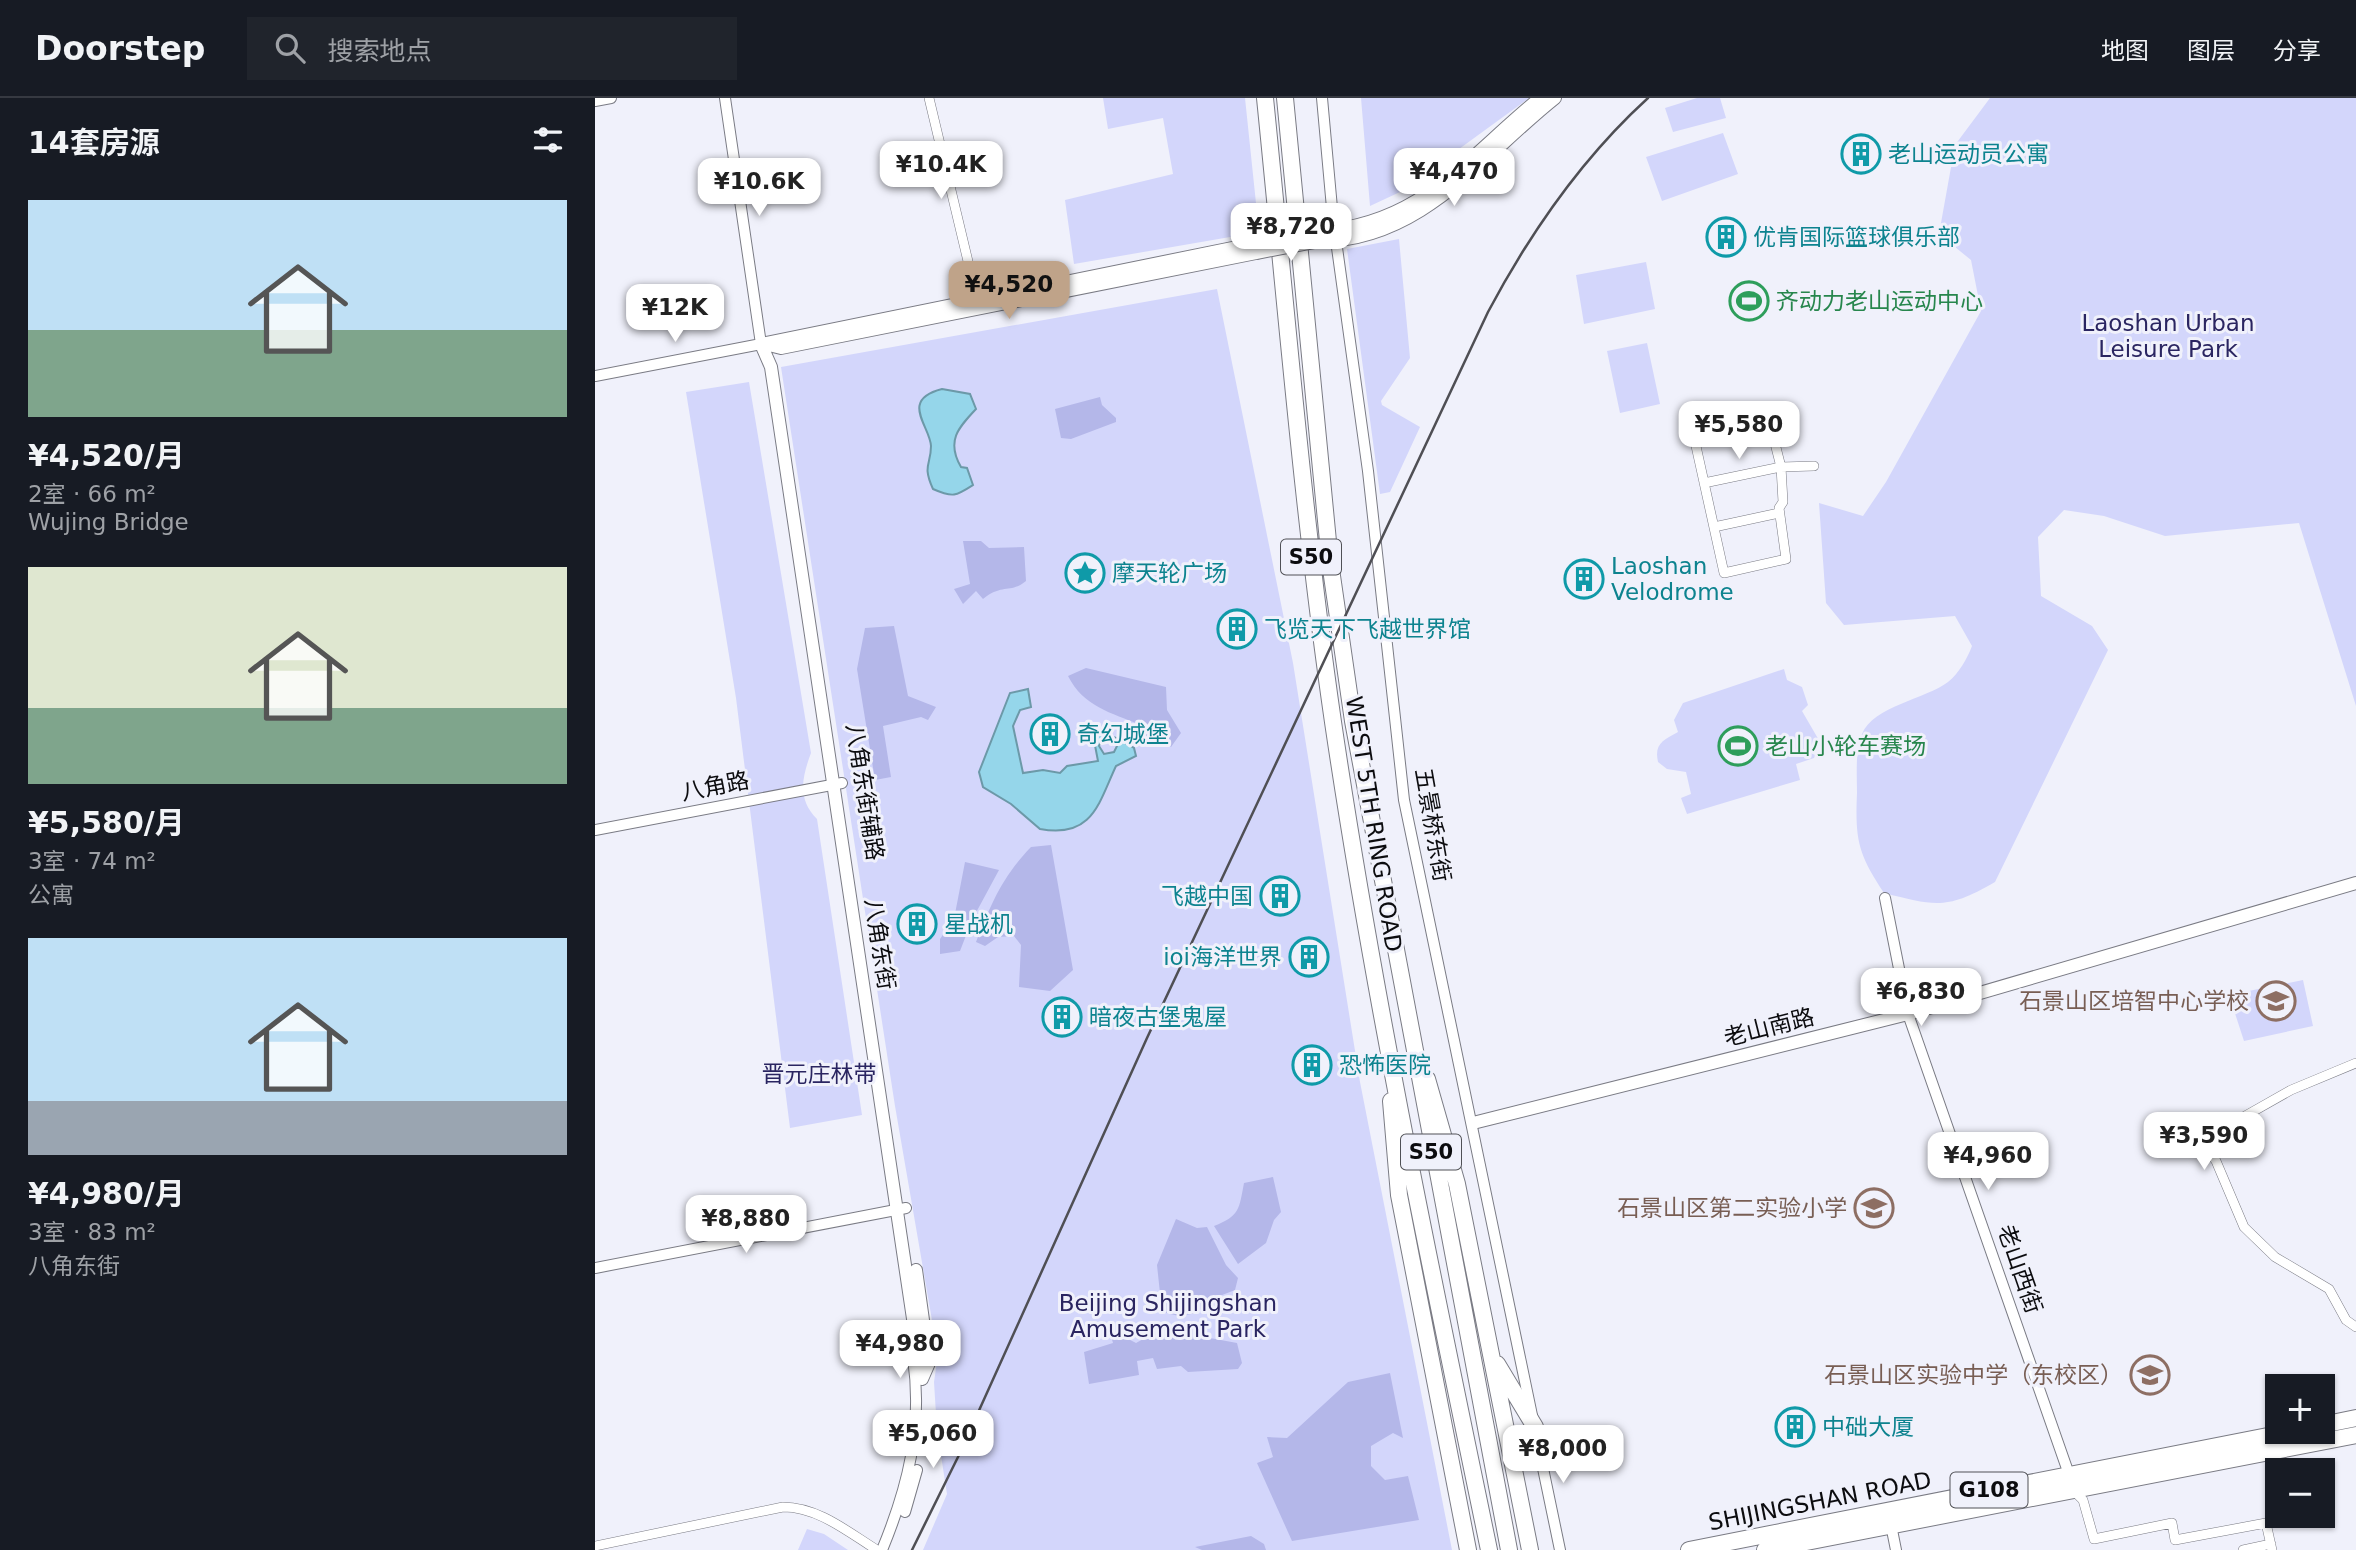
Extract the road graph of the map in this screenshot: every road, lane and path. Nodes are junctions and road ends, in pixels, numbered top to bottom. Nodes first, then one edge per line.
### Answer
1 (611, 98) edge
2 (725, 98) edge
3 (929, 98) edge
4 (1265, 98) edge
5 (1285, 98) edge
6 (1322, 98) edge
7 (1540, 98) edge
8 (1555, 98) edge
9 (595, 101) edge
10 (1336, 235) junction
11 (1256, 248) junction
12 (977, 299) junction
13 (761, 344) junction
14 (595, 376) edge
15 (1814, 466) dead end
16 (1781, 467) junction
17 (1704, 483) junction
18 (1779, 513) junction
19 (1714, 527) junction
20 (834, 785) junction
21 (595, 830) edge
22 (2356, 883) edge
23 (1885, 898) dead end
24 (1399, 979) junction
25 (1382, 1012) junction
26 (1908, 1014) junction
27 (2356, 1063) edge
28 (1473, 1123) junction
29 (898, 1209) junction
30 (595, 1268) edge
31 (2356, 1327) edge
32 (1490, 1353) junction
33 (922, 1379) joint
34 (2356, 1419) edge
35 (2335, 1423) edge
36 (1535, 1427) junction
37 (2356, 1435) edge
38 (2265, 1437) edge
39 (2071, 1482) junction
40 (1891, 1525) junction
41 (595, 1546) edge
42 (2272, 1547) edge
43 (877, 1550) edge
44 (882, 1550) edge
45 (890, 1550) edge
46 (1468, 1550) edge
47 (1489, 1550) edge
48 (1509, 1550) edge
49 (1530, 1550) edge
50 (1560, 1550) edge
51 (1689, 1550) edge
52 (1765, 1550) edge
53 (1896, 1550) edge
54 (2243, 1550) edge

1 - 9 street
2 - 13 street, 八角东街
3 - 12 street
4 - 25 highway, WEST 5TH RING ROAD / S50
5 - 24 highway, WEST 5TH RING ROAD / S50
6 - 10 street, 五景桥东街
7 - 10 main road
8 - 10 main road
10 - 11 main road, bridge
10 - 28 street, 五景桥东街
11 - 12 main road
11 - 13 main road
12 - 13 main road
13 - 14 street
13 - 20 main road, 八角东街
13 - 20 main road, 八角东街
15 - 16 street
16 - 17 street
16 - 17 street
16 - 18 street
17 - 19 street
18 - 19 street
18 - 19 street
20 - 21 street, 八角路
20 - 29 main road, 八角东街
22 - 26 main road, 老山南路
23 - 26 street, 老山西街
24 - 32 highway
24 - 48 highway, WEST 5TH RING ROAD / S50
25 - 46 highway
25 - 47 highway, WEST 5TH RING ROAD / S50
26 - 28 main road, 老山南路
26 - 39 street, 老山西街
27 - 31 street
28 - 36 street, 五景桥东街
29 - 30 street
29 - 33 main road, 八角东街
29 - 44 street, 八角东街
32 - 36 highway
32 - 49 highway
33 - 45 street, 八角东街
34 - 35 highway
36 - 50 street, 五景桥东街
37 - 39 highway, SHIJINGSHAN ROAD / G108
38 - 39 highway, SHIJINGSHAN ROAD / G108
39 - 40 highway, SHIJINGSHAN ROAD / G108
39 - 42 street
39 - 51 highway, SHIJINGSHAN ROAD / G108
40 - 52 highway, SHIJINGSHAN ROAD / G108
40 - 53 street
41 - 43 street
42 - 54 street

